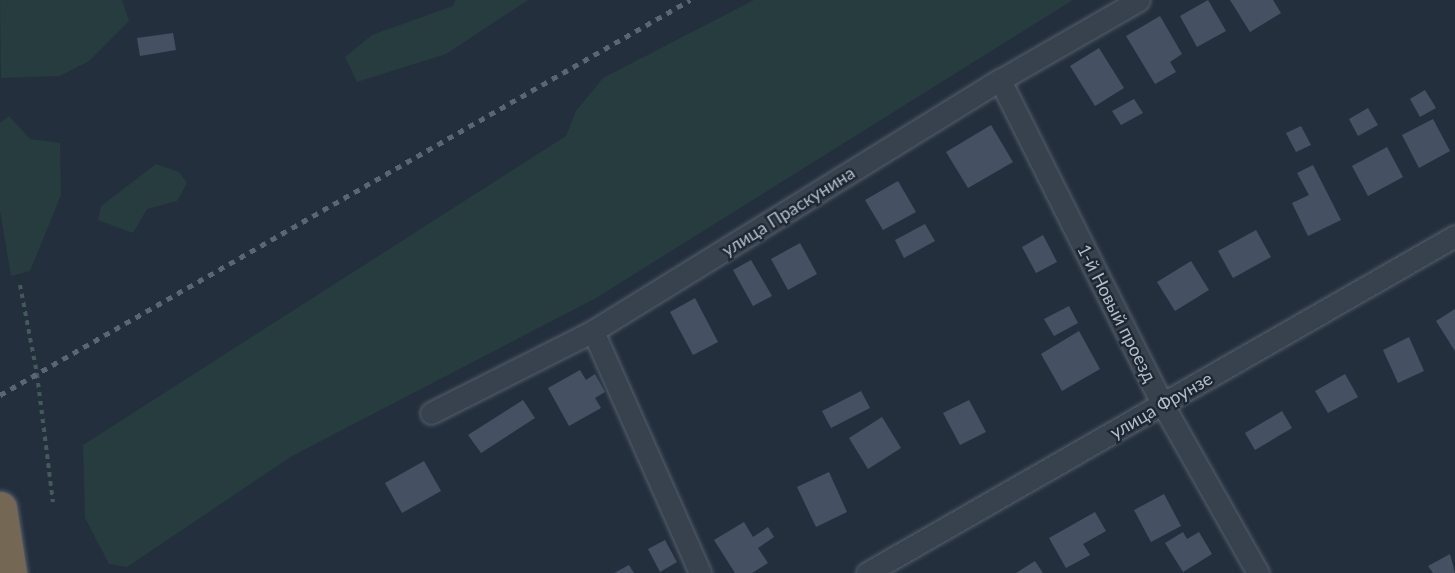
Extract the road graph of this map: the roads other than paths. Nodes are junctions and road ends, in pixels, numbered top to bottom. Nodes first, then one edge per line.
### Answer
1 (1139, 0) edge
2 (1000, 80) junction
3 (1455, 236) edge
4 (593, 331) junction
5 (1163, 405) junction
6 (431, 413) dead end
7 (0, 508) edge
8 (10, 573) edge
9 (700, 573) edge
10 (867, 573) edge
11 (1258, 573) edge

1 - 2 street, улица Праскунина
2 - 4 street, улица Праскунина
2 - 5 street, 1-й Новый проезд
3 - 5 street, улица Фрунзе
4 - 6 street, улица Праскунина
4 - 9 street
5 - 10 street, улица Фрунзе
5 - 11 street, 1-й Новый проезд
7 - 8 highway

